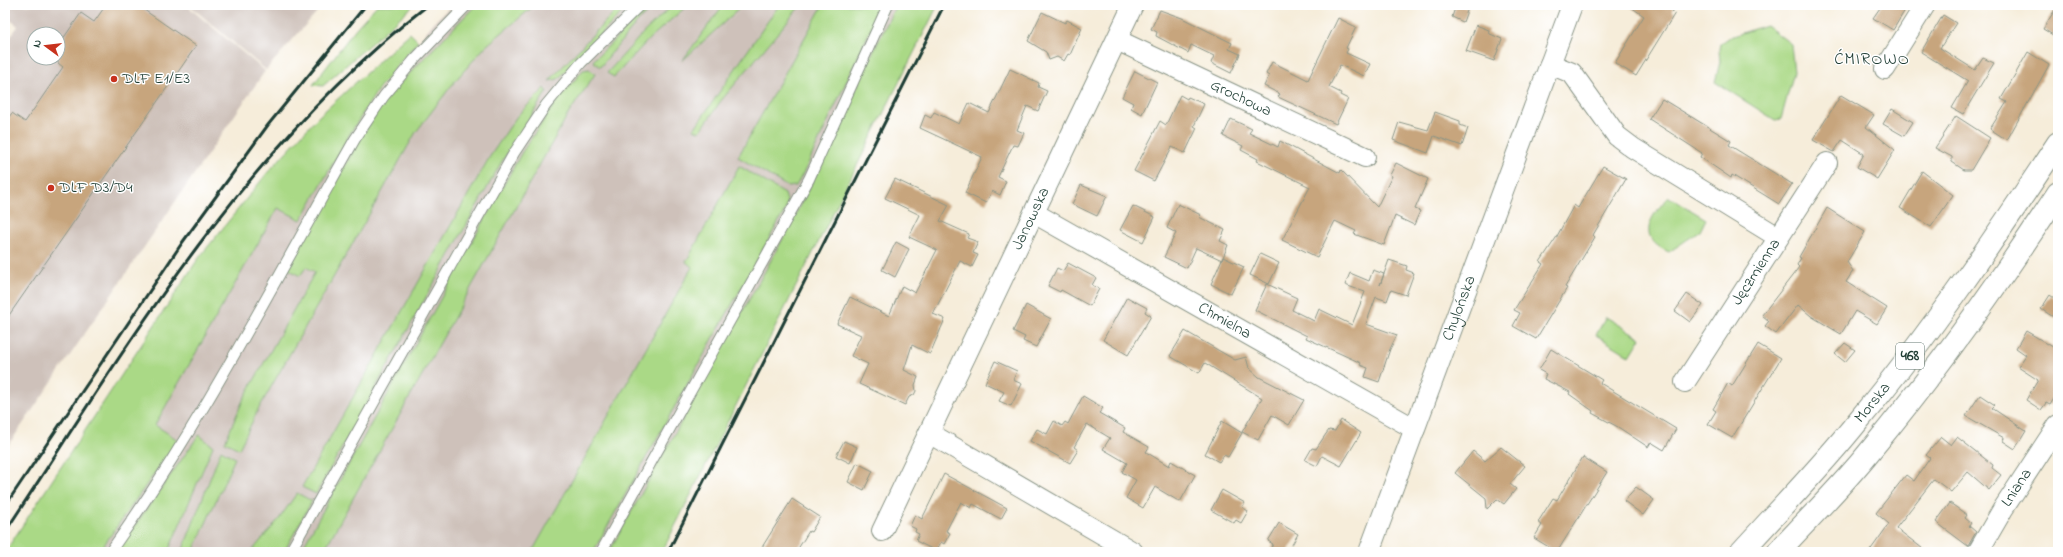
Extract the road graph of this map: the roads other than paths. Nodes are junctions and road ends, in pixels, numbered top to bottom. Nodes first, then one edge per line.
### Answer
1 (467, 5) edge
2 (640, 5) edge
3 (888, 5) edge
4 (1133, 5) edge
5 (1572, 5) edge
6 (1925, 5) edge
7 (1117, 40) junction
8 (1550, 64) junction
9 (1885, 69) dead end
10 (2058, 143) edge
11 (1365, 157) dead end
12 (1827, 163) dead end
13 (2058, 193) edge
14 (1034, 212) junction
15 (1778, 237) junction
16 (1685, 382) dead end
17 (2058, 425) edge
18 (1414, 429) junction
19 (929, 433) junction
20 (882, 531) dead end
21 (110, 552) edge
22 (290, 552) edge
23 (601, 552) edge
24 (1133, 552) edge
25 (1369, 552) edge
26 (1741, 552) edge
27 (1778, 552) edge
28 (1978, 552) edge

1 - 21 lane
2 - 22 lane
3 - 23 lane
4 - 7 street, Janowska
5 - 8 street, Chylońska
6 - 9 street
7 - 11 street, Grochowa
7 - 14 street, Janowska
8 - 15 street
8 - 18 street, Chylońska
10 - 26 main road, Morska / 468
12 - 15 street, Jęczmienna
13 - 27 main road, Morska / 468
14 - 18 street, Chmielna
14 - 19 street, Janowska
15 - 16 street, Jęczmienna
17 - 28 street, Lniana
18 - 25 street, Chylońska
19 - 20 street, Janowska
19 - 24 street

